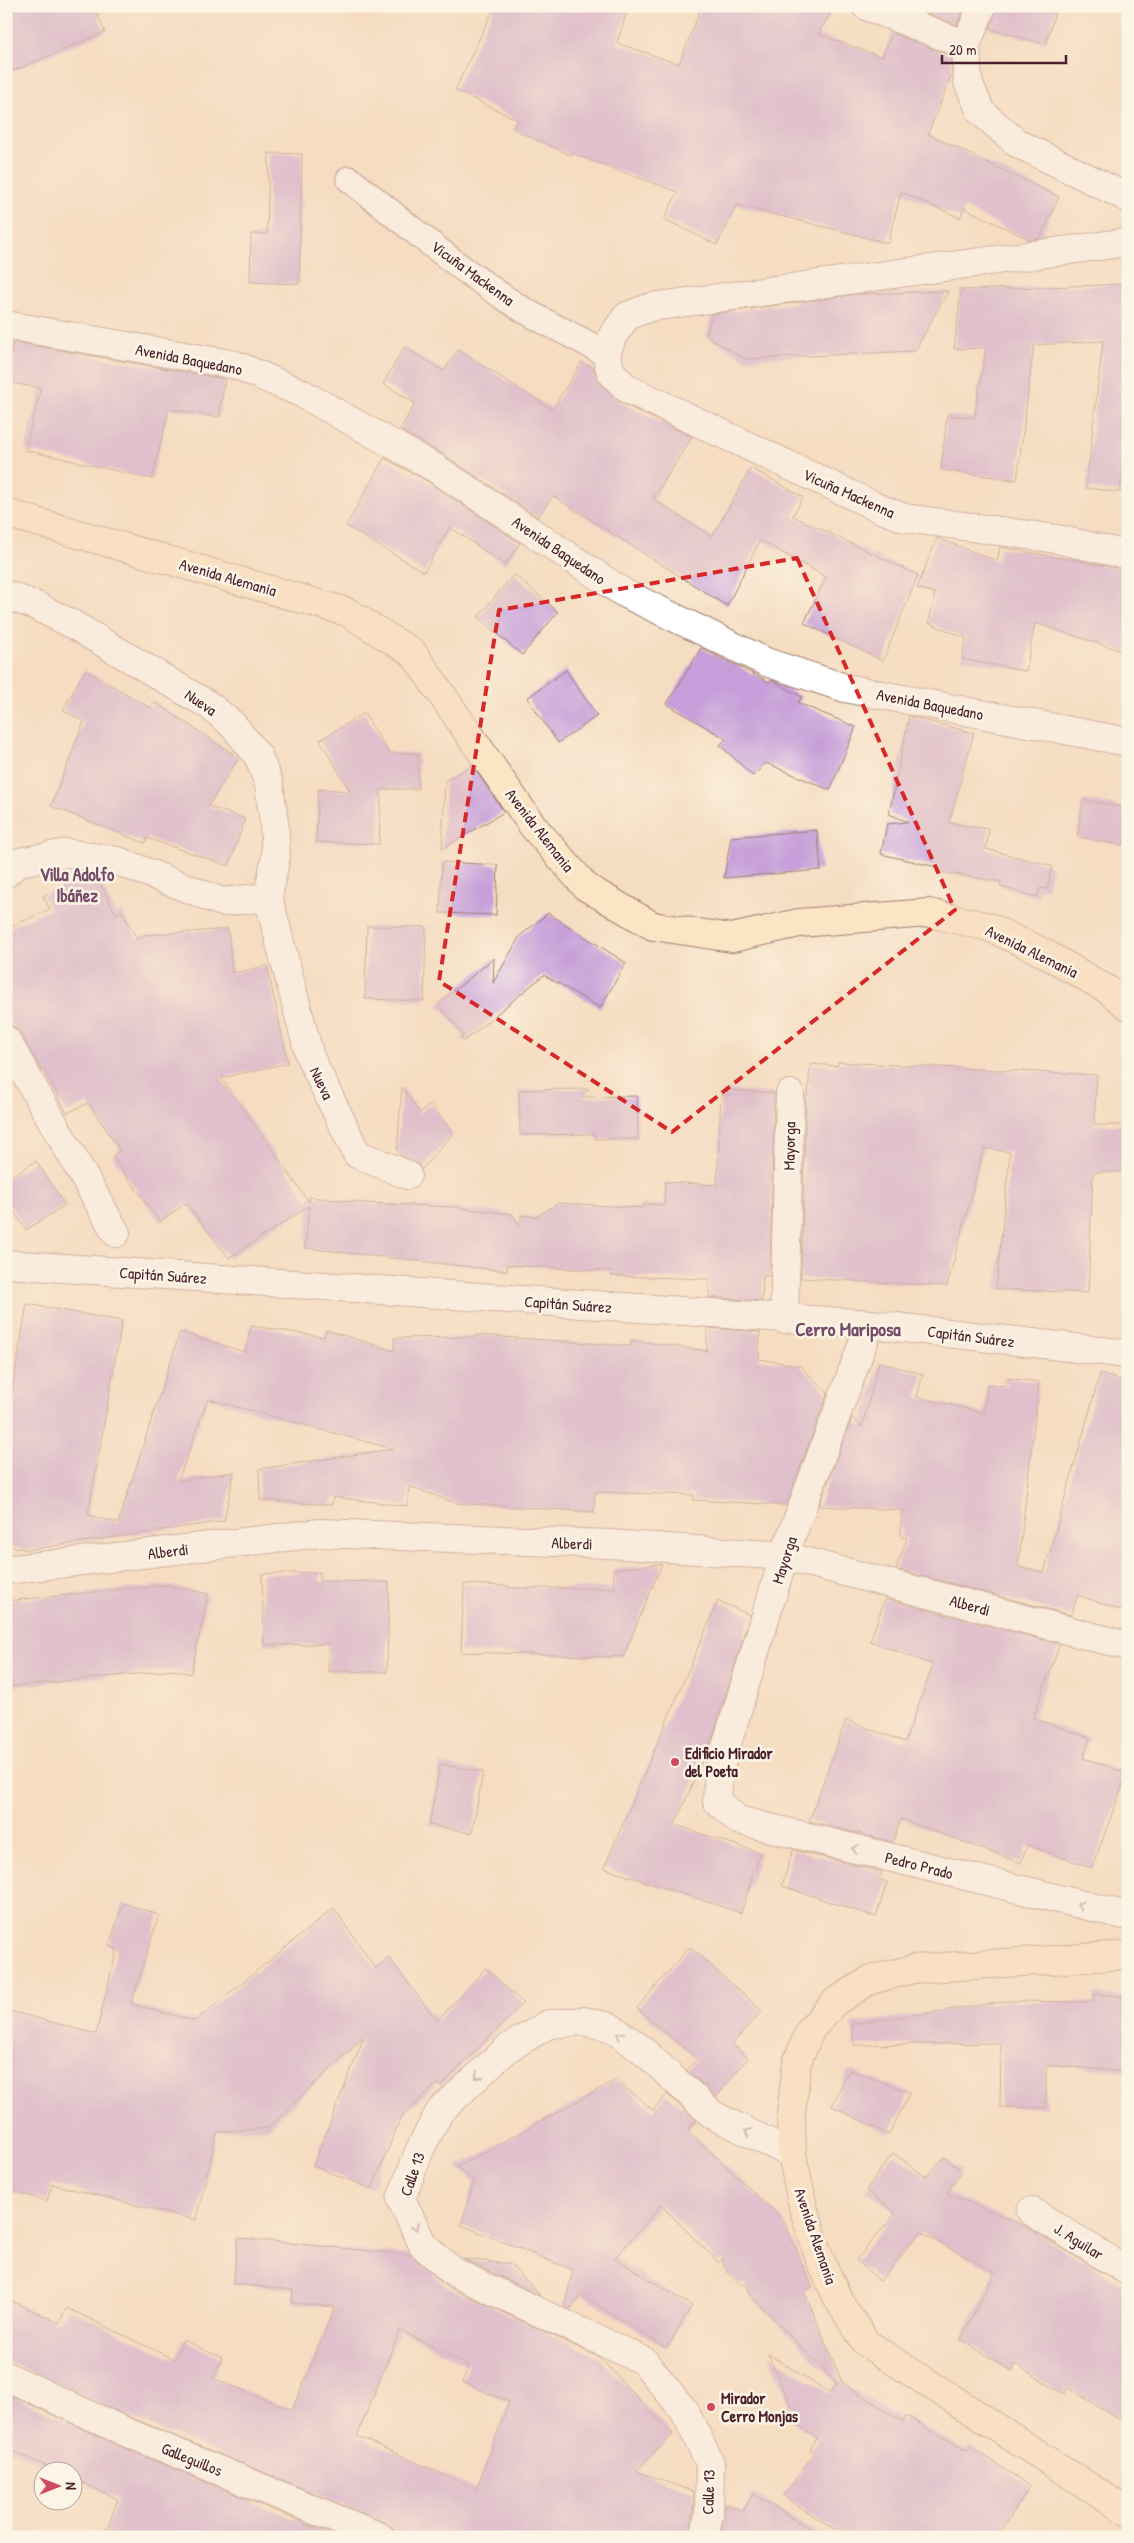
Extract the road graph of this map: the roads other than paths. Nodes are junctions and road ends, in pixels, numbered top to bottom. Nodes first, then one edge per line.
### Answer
1 (866, 6) edge
2 (982, 6) edge
3 (966, 45) junction
4 (349, 178) dead end
5 (1128, 198) edge
6 (1128, 242) edge
7 (6, 325) edge
8 (606, 354) junction
9 (6, 513) edge
10 (1128, 554) edge
11 (6, 595) edge
12 (1128, 742) edge
13 (6, 873) edge
14 (268, 897) junction
15 (1128, 1006) edge
16 (6, 1040) edge
17 (790, 1094) dead end
18 (407, 1175) dead end
19 (116, 1233) dead end
20 (6, 1264) edge
21 (784, 1319) junction
22 (870, 1324) junction
23 (1128, 1354) edge
24 (784, 1556) junction
25 (6, 1570) edge
26 (1128, 1646) edge
27 (717, 1800) joint
28 (1128, 1916) edge
29 (1128, 1955) edge
30 (792, 2154) junction
31 (1031, 2211) dead end
32 (1128, 2271) edge
33 (6, 2376) edge
34 (1128, 2512) edge
35 (380, 2537) edge
36 (704, 2537) edge

1 - 3 street
2 - 3 street
3 - 5 street
4 - 8 lane, Vicuña Mackenna
6 - 8 street
7 - 12 street, Avenida Baquedano
8 - 10 street, Vicuña Mackenna
9 - 15 main road, Avenida Alemania
11 - 14 street, Nueva
13 - 14 street
14 - 18 street, Nueva
16 - 19 street
17 - 21 street, Mayorga
20 - 21 street, Capitán Suárez
21 - 22 street, Capitán Suárez
22 - 23 street, Capitán Suárez
22 - 24 street, Mayorga
24 - 25 street, Alberdi
24 - 26 street, Alberdi
24 - 27 street, Mayorga
28 -> 27 street, Pedro Prado
29 - 30 main road, Avenida Alemania
30 - 34 main road, Avenida Alemania
30 -> 36 street, Calle 13
31 - 32 street, J. Aguilar
33 - 35 street, Galleguillos

